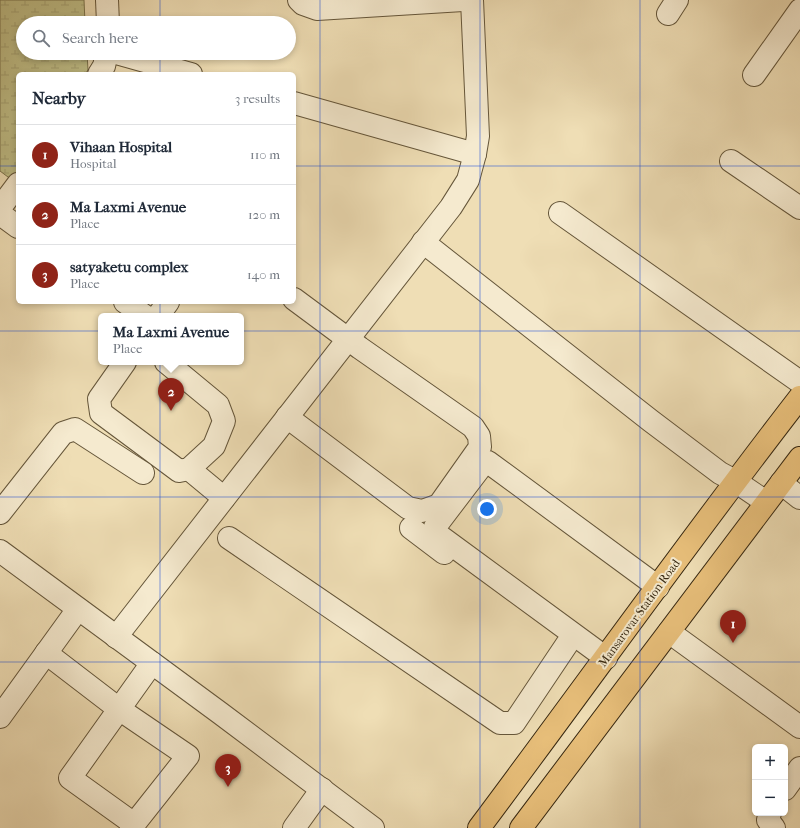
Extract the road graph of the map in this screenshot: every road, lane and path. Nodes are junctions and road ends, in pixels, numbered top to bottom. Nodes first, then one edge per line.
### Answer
1 (108, 0) edge
2 (299, 0) edge
3 (463, 0) edge
4 (472, 0) edge
5 (800, 10) edge
6 (108, 16) edge
7 (105, 60) edge
8 (141, 60) edge
9 (100, 72) edge
10 (184, 72) edge
11 (754, 75) dead end
12 (297, 109) edge
13 (475, 154) junction
14 (731, 161) dead end
15 (16, 187) edge
16 (1, 206) edge
17 (800, 208) edge
18 (560, 213) dead end
19 (16, 225) edge
20 (424, 242) junction
21 (296, 300) edge
22 (128, 304) edge
23 (167, 304) edge
24 (141, 313) edge
25 (160, 313) edge
26 (348, 339) junction
27 (122, 365) edge
28 (170, 365) edge
29 (800, 382) edge
30 (800, 397) edge
31 (287, 417) junction
32 (800, 458) edge
33 (189, 469) junction
34 (143, 473) dead end
35 (735, 481) junction
36 (781, 483) junction
37 (224, 498) junction
38 (800, 498) edge
39 (766, 502) junction
40 (0, 513) edge
41 (411, 528) dead end
42 (229, 538) dead end
43 (0, 551) edge
44 (658, 586) junction
45 (78, 609) junction
46 (668, 632) junction
47 (116, 637) junction
48 (567, 644) junction
49 (46, 653) junction
50 (603, 662) junction
51 (152, 663) junction
52 (4, 704) edge
53 (119, 709) junction
54 (800, 727) edge
55 (800, 768) edge
56 (788, 785) edge
57 (322, 789) junction
58 (769, 816) edge
59 (132, 826) edge
60 (294, 828) edge
61 (373, 828) edge
62 (479, 828) edge
63 (521, 828) edge
64 (774, 828) edge

1 - 6 street
2 - 3 street
4 - 13 street
5 - 11 street
7 - 9 street
8 - 10 street
12 - 13 street
13 - 20 street
14 - 17 street
15 - 16 street
16 - 19 street
18 - 29 street
20 - 26 street
20 - 35 street
21 - 26 street
22 - 24 street
23 - 25 street
26 - 31 street
26 - 31 street
27 - 33 street
28 - 33 street
30 - 35 main road, Mansarovar Station Road
31 - 37 street
32 - 36 main road
33 - 37 street
34 - 40 street
35 - 39 street
35 - 44 main road, Mansarovar Station Road
36 - 38 street
36 - 39 main road
37 - 47 street
39 - 46 main road
41 - 48 street
42 - 48 street
43 - 45 street
44 - 50 main road, Mansarovar Station Road
44 - 50 street
45 - 47 street
45 - 49 street
46 - 54 street
46 - 63 main road
47 - 51 street
48 - 50 street
49 - 52 street
49 - 53 street
50 - 62 main road, Mansarovar Station Road
51 - 53 street
51 - 57 street
53 - 59 street
53 - 59 street
55 - 56 street
57 - 60 street
57 - 61 street
58 - 64 street

